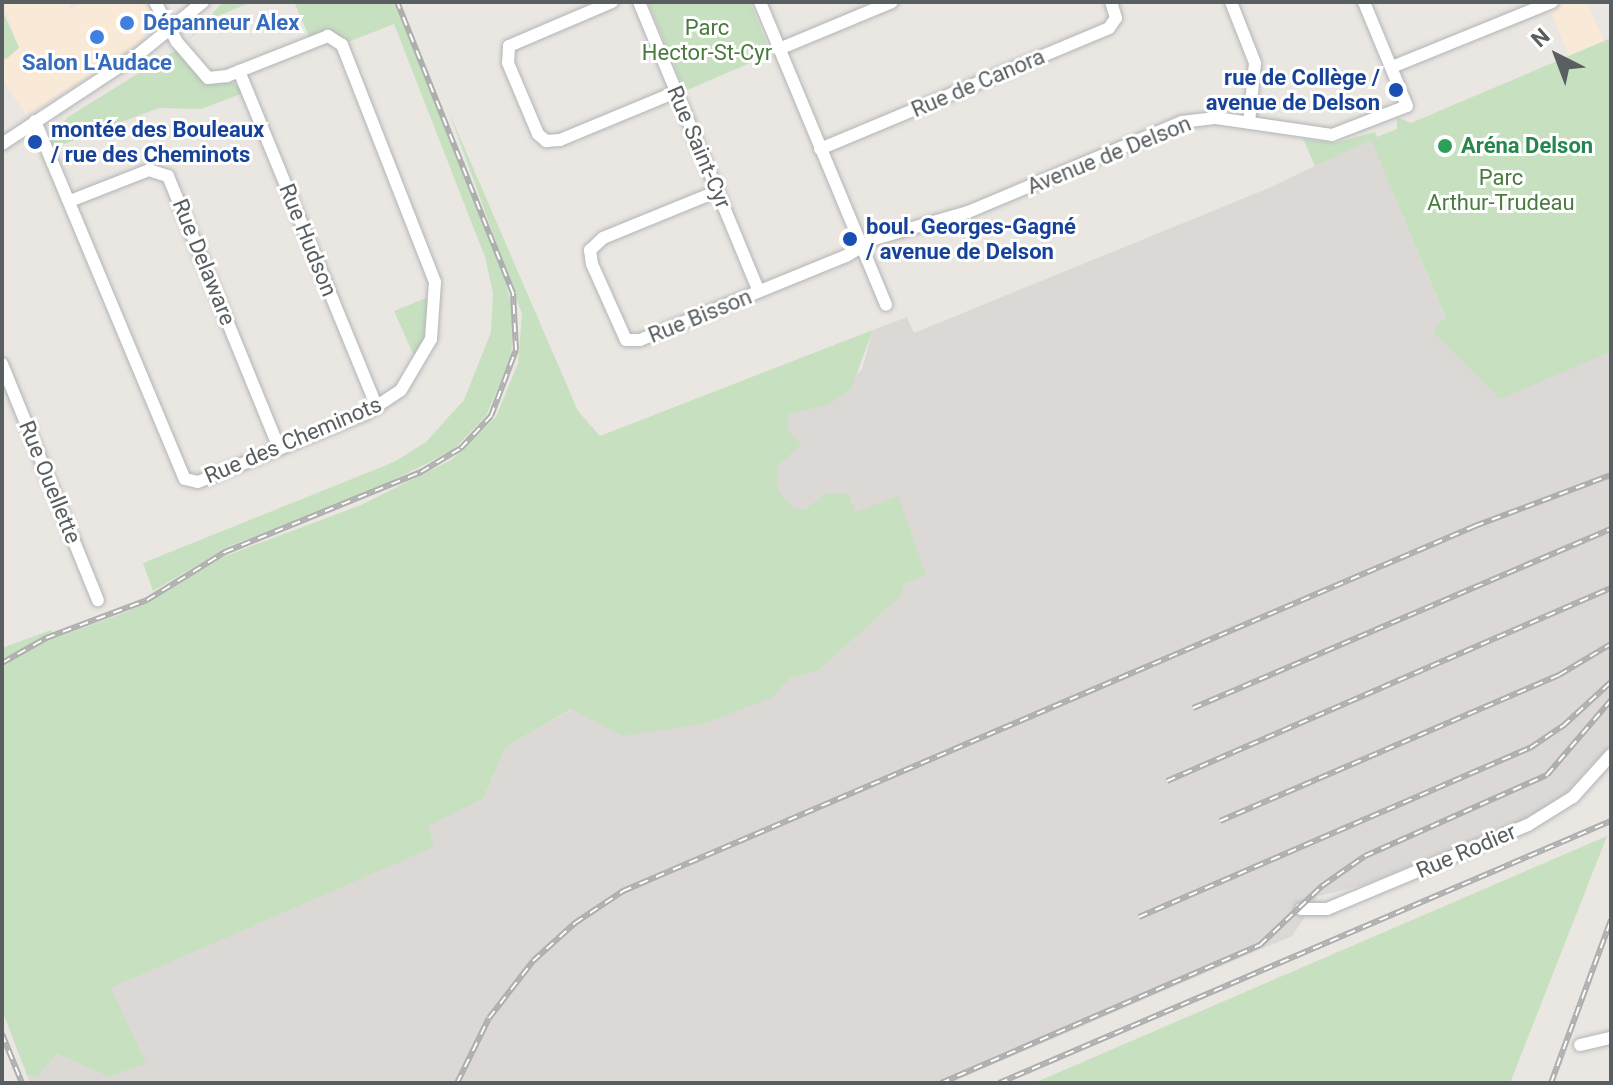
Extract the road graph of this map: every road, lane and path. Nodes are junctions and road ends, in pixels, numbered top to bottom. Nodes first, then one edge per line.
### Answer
1 (155, 2) edge
2 (203, 2) edge
3 (612, 2) edge
4 (639, 2) edge
5 (760, 2) edge
6 (892, 2) edge
7 (1111, 2) edge
8 (1231, 2) edge
9 (1364, 2) edge
10 (1552, 2) edge
11 (170, 30) junction
12 (779, 49) junction
13 (1392, 67) junction
14 (239, 71) junction
15 (676, 92) junction
16 (35, 121) junction
17 (1249, 123) junction
18 (2, 144) edge
19 (820, 149) junction
20 (718, 191) junction
21 (70, 201) junction
22 (862, 247) junction
23 (759, 291) junction
24 (886, 305) dead end
25 (2, 364) edge
26 (377, 408) junction
27 (279, 448) junction
28 (98, 600) dead end
29 (1611, 755) edge
30 (1301, 909) dead end
31 (1611, 1038) edge
32 (1580, 1045) dead end

1 - 11 street
2 - 11 street
3 - 15 street
4 - 15 street, Rue Saint-Cyr
5 - 12 street
6 - 12 street
7 - 19 street, Rue de Canora
8 - 17 street
9 - 13 street
10 - 13 street
11 - 14 street, Rue des Cheminots
11 - 16 street
12 - 19 street
13 - 17 street, Avenue de Delson
14 - 26 street, Rue Hudson
14 - 26 street, Rue des Cheminots
15 - 20 street, Rue Saint-Cyr
16 - 18 street
16 - 21 street, Rue des Cheminots
17 - 22 street, Avenue de Delson
19 - 22 street
20 - 23 street, Rue Saint-Cyr
20 - 23 street, Rue Bisson
21 - 27 street, Rue Delaware
21 - 27 street, Rue des Cheminots
22 - 23 street, Rue Bisson
22 - 24 street
25 - 28 street, Rue Ouellette
26 - 27 street, Rue des Cheminots
29 - 30 street, Rue Rodier
31 - 32 street

